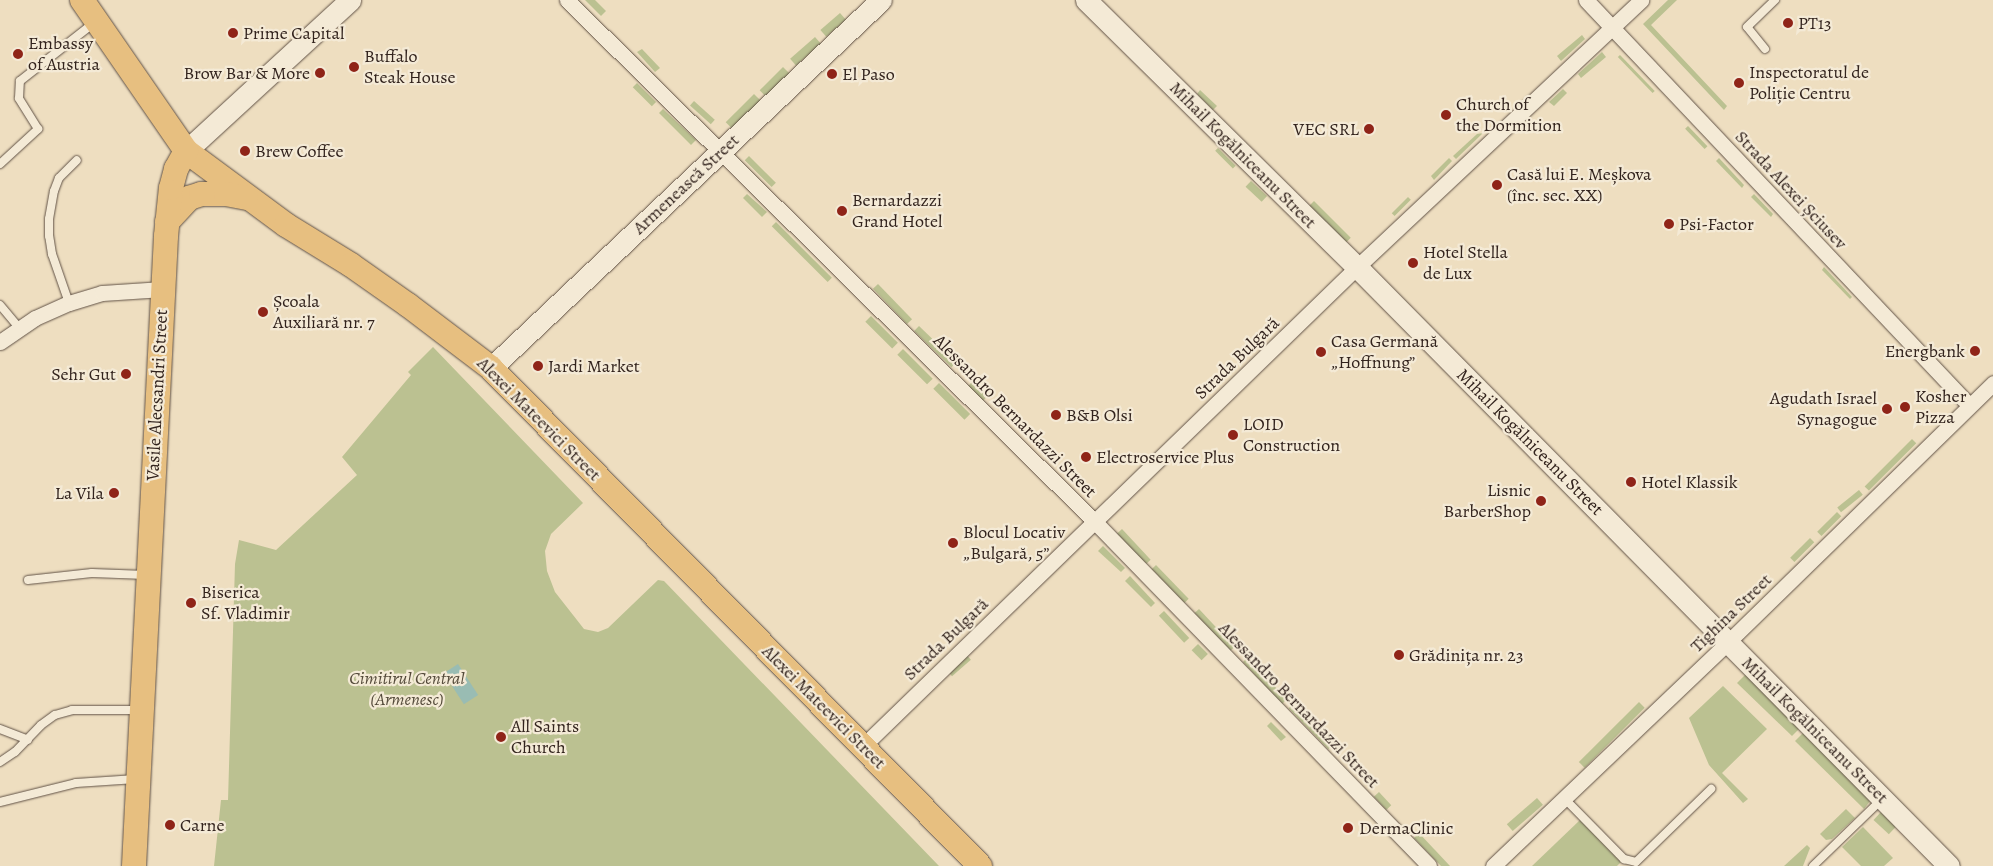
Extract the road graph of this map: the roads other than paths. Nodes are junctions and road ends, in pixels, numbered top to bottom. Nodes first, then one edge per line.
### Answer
1 (82, 0) edge
2 (350, 0) edge
3 (567, 0) edge
4 (881, 0) edge
5 (1086, 0) edge
6 (1586, 0) edge
7 (1641, 0) edge
8 (1776, 0) edge
9 (96, 21) junction
10 (1612, 27) junction
11 (1765, 50) dead end
12 (186, 151) junction
13 (721, 151) junction
14 (78, 160) dead end
15 (0, 164) edge
16 (252, 200) junction
17 (167, 222) junction
18 (1357, 268) junction
19 (163, 289) junction
20 (69, 303) junction
21 (0, 305) edge
22 (20, 328) junction
23 (0, 342) edge
24 (491, 368) junction
25 (1993, 383) edge
26 (1969, 406) junction
27 (1095, 522) junction
28 (148, 575) junction
29 (28, 580) dead end
30 (1728, 642) junction
31 (141, 710) junction
32 (0, 729) edge
33 (28, 740) junction
34 (862, 746) junction
35 (0, 762) edge
36 (138, 779) junction
37 (1711, 789) dead end
38 (1564, 798) junction
39 (1882, 798) junction
40 (0, 802) edge
41 (134, 866) edge
42 (980, 866) edge
43 (1429, 866) edge
44 (1493, 866) edge
45 (1813, 866) edge
46 (1949, 866) edge

1 - 9 main road, Alexei Mateevici Street
2 - 12 main road, Vasile Alecsandri Street
3 - 13 street, Alessandro Bernardazzi Street
4 - 13 main road, Armenească Street
5 - 18 main road, Mihail Kogălniceanu Street
6 - 10 street, Strada Alexei Șciusev
7 - 10 street, Strada Bulgară
8 - 11 lane
9 - 12 main road, Alexei Mateevici Street
9 - 15 lane
10 - 18 street, Strada Bulgară
10 - 26 street, Strada Alexei Șciusev
12 - 16 main road, Alexei Mateevici Street
12 - 17 main road, Vasile Alecsandri Street
13 - 24 main road, Armenească Street
13 - 27 street, Alessandro Bernardazzi Street
14 - 20 lane
16 - 17 main road
16 - 24 main road, Alexei Mateevici Street
17 - 19 main road, Vasile Alecsandri Street
18 - 27 street, Strada Bulgară
18 - 30 main road, Mihail Kogălniceanu Street
19 - 20 street
19 - 28 main road, Vasile Alecsandri Street
20 - 22 street
21 - 22 lane
22 - 23 street
24 - 34 main road, Alexei Mateevici Street
25 - 26 street, Tighina Street
26 - 30 street, Tighina Street
27 - 34 street, Strada Bulgară
27 - 43 street, Alessandro Bernardazzi Street
28 - 29 lane
28 - 31 main road, Vasile Alecsandri Street
30 - 38 street, Tighina Street
30 - 39 main road, Mihail Kogălniceanu Street
31 - 33 lane
31 - 36 main road, Vasile Alecsandri Street
32 - 33 lane
33 - 35 lane
34 - 42 main road, Alexei Mateevici Street
36 - 40 lane
36 - 41 main road, Vasile Alecsandri Street
37 - 38 lane
38 - 44 street, Tighina Street
39 - 45 lane
39 - 46 main road, Mihail Kogălniceanu Street

